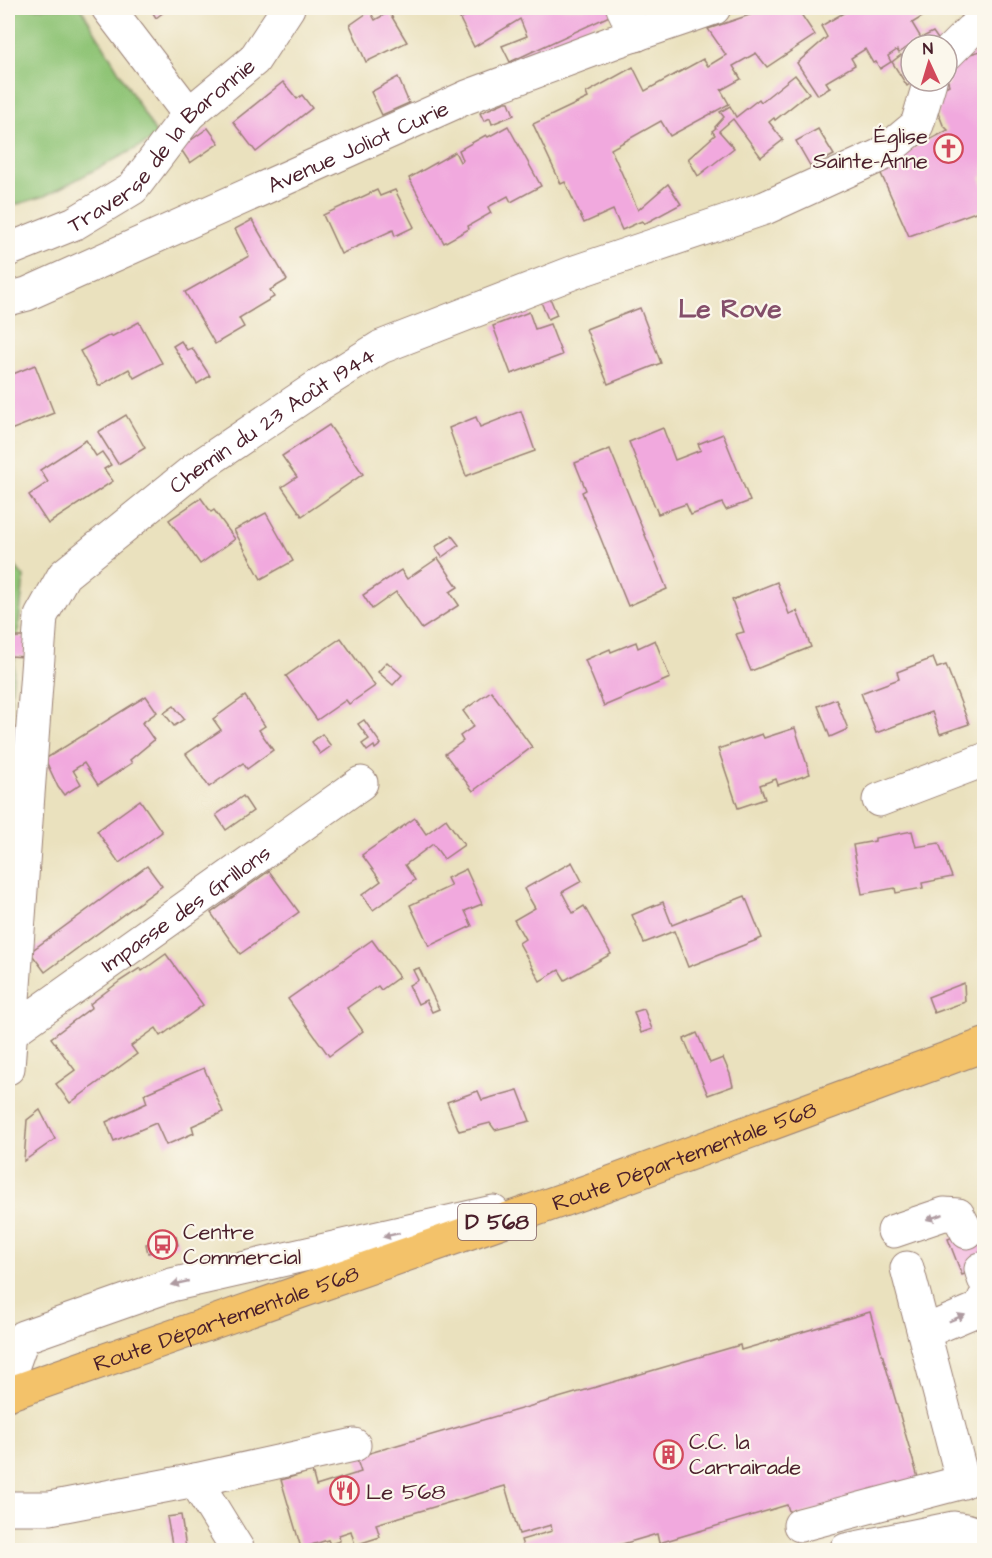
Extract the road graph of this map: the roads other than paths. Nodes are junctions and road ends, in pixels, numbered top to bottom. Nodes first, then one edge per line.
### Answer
1 (108, 8) edge
2 (288, 8) edge
3 (714, 8) edge
4 (971, 20) edge
5 (630, 21) edge
6 (959, 37) edge
7 (926, 93) edge
8 (189, 114) junction
9 (8, 250) edge
10 (8, 299) edge
11 (984, 760) edge
12 (362, 783) dead end
13 (879, 800) dead end
14 (11, 1032) junction
15 (984, 1045) edge
16 (8, 1068) edge
17 (591, 1190) junction
18 (894, 1231) dead end
19 (967, 1232) dead end
20 (907, 1268) dead end
21 (983, 1282) edge
22 (924, 1332) junction
23 (8, 1379) edge
24 (8, 1394) edge
25 (354, 1445) dead end
26 (195, 1480) junction
27 (8, 1508) edge
28 (800, 1525) dead end
29 (984, 1547) edge
30 (238, 1551) edge
31 (846, 1551) edge

1 - 8 street
2 - 8 street, Traverse de la Baronnie
3 - 5 street, Avenue Joliot Curie
4 - 6 street
5 - 10 street, Avenue Joliot Curie
7 - 14 street, Chemin du 23 Août 1944
8 - 9 street, Traverse de la Baronnie
11 - 13 street
12 - 14 street, Impasse des Grillons
14 - 16 street, Chemin du 23 Août 1944
15 - 17 main road, Route Départementale 568 / D 568
17 -> 23 street
17 - 24 main road, Route Départementale 568 / D 568
19 -> 18 street
20 - 22 street
22 -> 21 street
22 - 28 street
25 - 26 street
26 - 27 street
26 - 30 street
29 - 31 street

